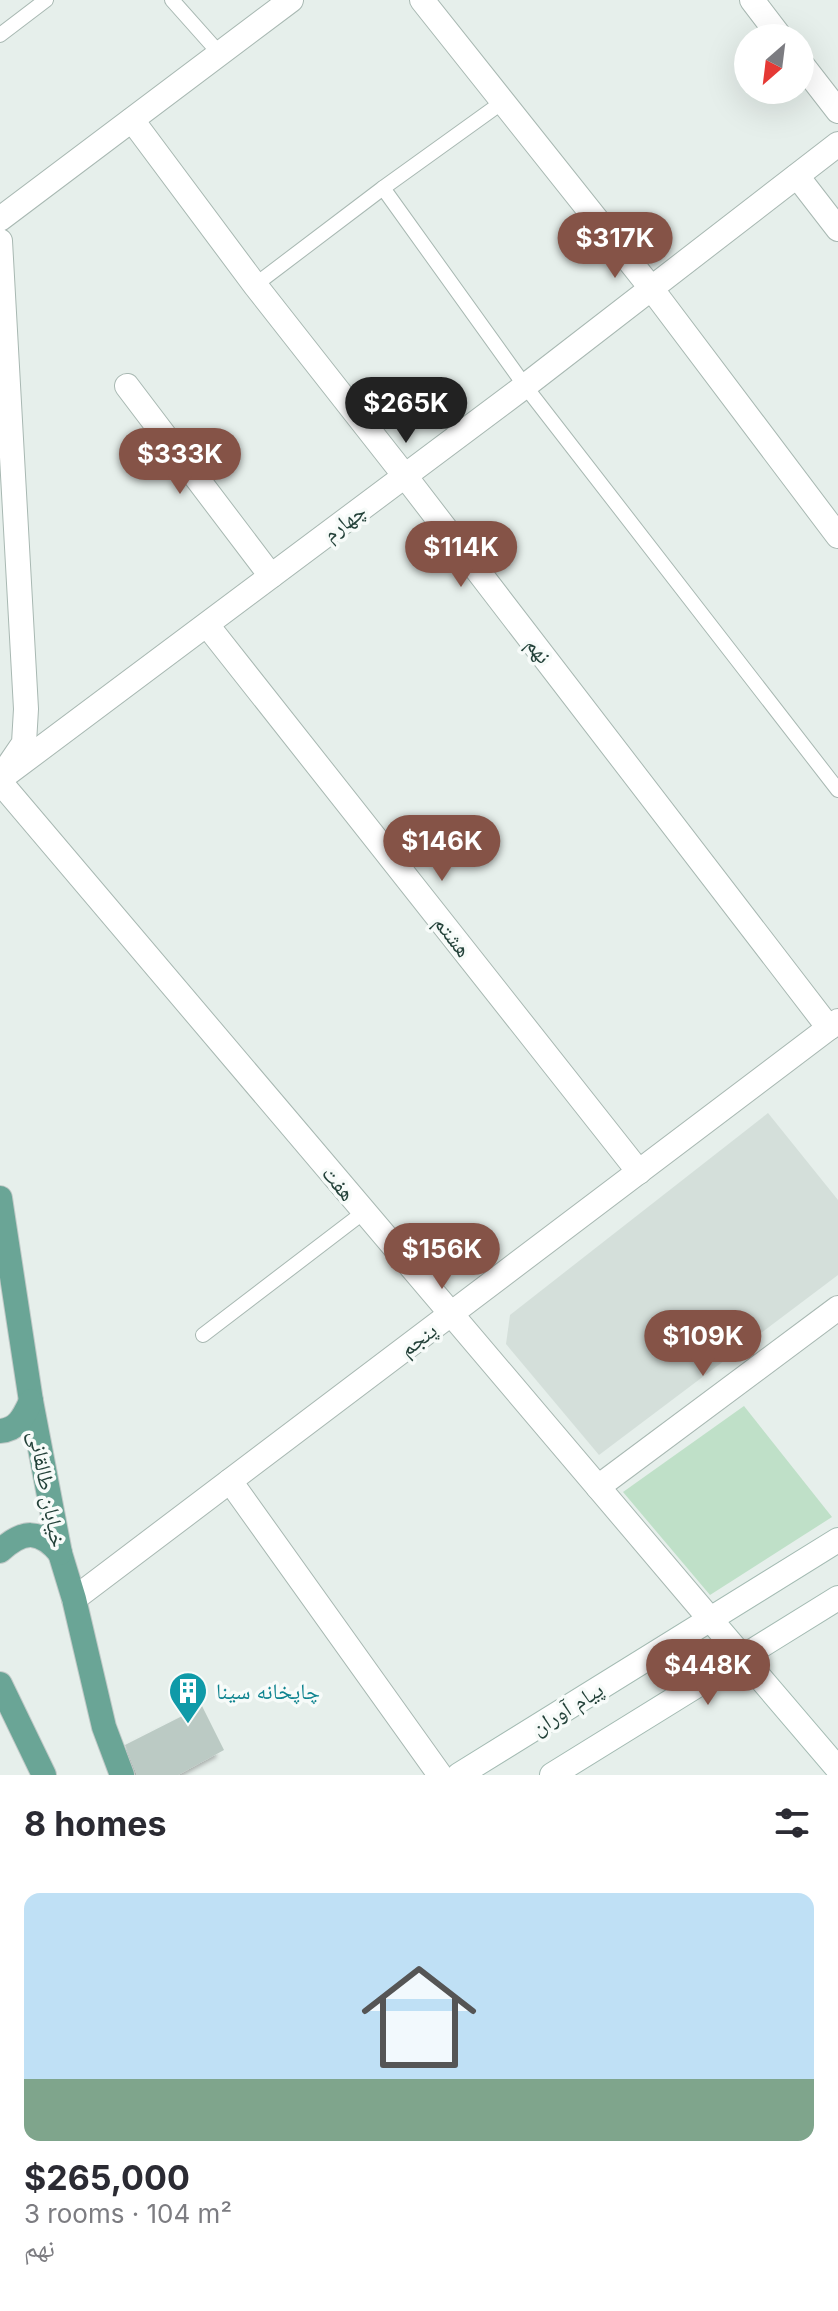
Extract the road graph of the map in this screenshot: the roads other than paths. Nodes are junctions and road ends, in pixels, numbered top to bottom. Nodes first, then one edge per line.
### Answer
1 (46, 0) edge
2 (172, 0) edge
3 (291, 0) edge
4 (422, 0) edge
5 (752, 0) edge
6 (770, 24) edge
7 (0, 35) edge
8 (220, 54) junction
9 (814, 80) edge
10 (504, 101) junction
11 (838, 111) edge
12 (132, 120) junction
13 (838, 144) edge
14 (797, 176) junction
15 (383, 188) junction
16 (0, 219) edge
17 (838, 229) edge
18 (0, 241) edge
19 (255, 285) junction
20 (651, 288) junction
21 (127, 386) dead end
22 (525, 386) junction
23 (405, 476) junction
24 (838, 536) edge
25 (271, 576) junction
26 (207, 625) junction
27 (0, 780) edge
28 (838, 790) edge
29 (834, 1024) edge
30 (639, 1172) junction
31 (0, 1198) edge
32 (364, 1212) junction
33 (838, 1308) edge
34 (451, 1314) junction
35 (203, 1335) dead end
36 (31, 1401) junction
37 (0, 1431) edge
38 (230, 1481) junction
39 (598, 1487) junction
40 (838, 1540) edge
41 (0, 1551) edge
42 (60, 1553) junction
43 (838, 1598) edge
44 (74, 1599) junction
45 (710, 1619) junction
46 (743, 1657) junction
47 (0, 1684) edge
48 (0, 1705) edge
49 (28, 1745) junction
50 (838, 1769) edge
51 (44, 1775) edge
52 (122, 1775) edge
53 (440, 1775) edge
54 (459, 1775) edge
55 (552, 1775) edge

1 - 7 lane
2 - 8 lane
3 - 8 street
4 - 10 street
5 - 6 street
8 - 12 street
9 - 11 street
10 - 15 lane
10 - 20 street
12 - 16 street
12 - 19 street, نهم
13 - 14 street, چهارم
14 - 17 street
14 - 20 street, چهارم
15 - 19 lane
15 - 22 lane
18 - 27 street
19 - 23 street, نهم
20 - 22 street, چهارم
20 - 24 street
21 - 25 street
22 - 23 street, چهارم
22 - 28 lane
23 - 25 street, چهارم
23 - 29 street, نهم
25 - 26 street, چهارم
26 - 27 street, چهارم
26 - 30 street, هشتم
27 - 32 street, هفت
29 - 30 street, پنجم
30 - 34 street, پنجم
31 - 36 main road, خیابان طالقانی
32 - 34 street, هفت
32 - 35 lane
33 - 39 street
34 - 38 street, پنجم
34 - 39 street, هفت
36 - 37 main road
36 - 42 main road, خیابان طالقانی
38 - 44 street, پنجم
38 - 53 street
39 - 45 street, هفت
40 - 45 street, پیام آوران
41 - 42 main road
42 - 44 main road, خیابان طالقانی
43 - 46 street
44 - 52 main road, خیابان طالقانی
45 - 46 street, هفت
45 - 54 street, پیام آوران
46 - 50 street, هفت
46 - 55 street
47 - 49 main road
48 - 49 street
49 - 51 main road

